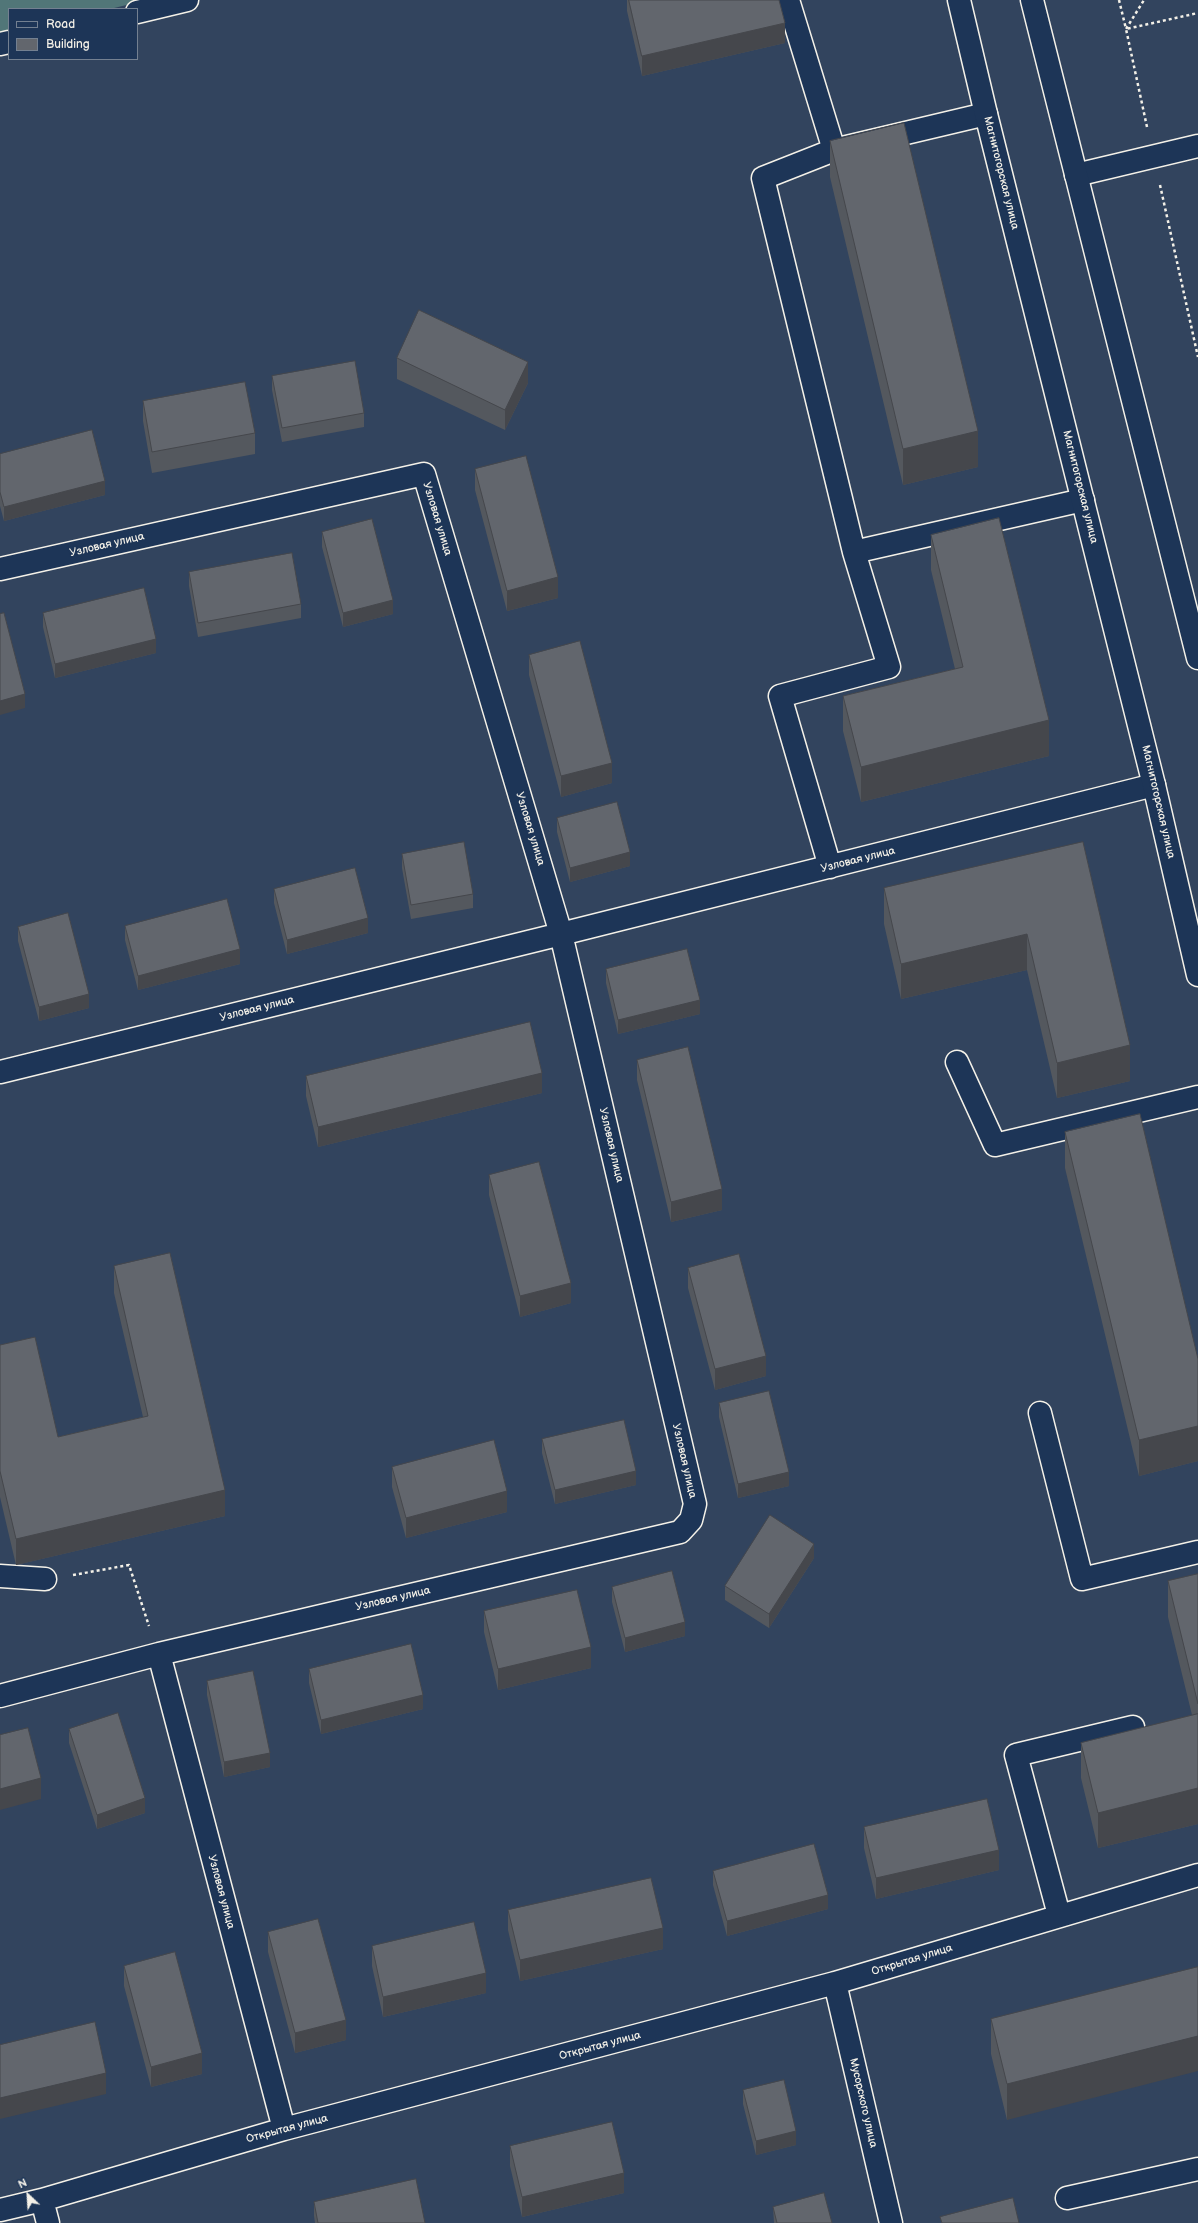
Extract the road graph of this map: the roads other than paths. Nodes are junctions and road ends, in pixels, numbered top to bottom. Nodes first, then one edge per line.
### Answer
1 (187, 0) edge
2 (788, 0) edge
3 (959, 0) edge
4 (1032, 0) edge
5 (138, 12) edge
6 (986, 114) junction
7 (1198, 146) edge
8 (834, 150) junction
9 (1076, 175) junction
10 (1083, 500) junction
11 (854, 552) junction
12 (0, 569) edge
13 (1198, 658) edge
14 (1154, 785) junction
15 (830, 866) junction
16 (561, 934) junction
17 (1198, 975) edge
18 (957, 1062) dead end
19 (0, 1072) edge
20 (1198, 1097) edge
21 (1040, 1413) dead end
22 (1198, 1552) edge
23 (0, 1576) edge
24 (45, 1579) road end
25 (159, 1654) junction
26 (0, 1696) edge
27 (1133, 1727) dead end
28 (1198, 1875) edge
29 (1059, 1915) junction
30 (835, 1983) junction
31 (284, 2129) junction
32 (1198, 2169) edge
33 (1067, 2198) dead end
34 (42, 2200) junction
35 (0, 2210) edge
36 (48, 2223) edge
37 (892, 2223) edge

1 - 5 street
2 - 8 street
3 - 6 street, Магнитогорская улица
4 - 9 street
6 - 8 street
6 - 10 street, Магнитогорская улица
7 - 9 street
8 - 11 street
9 - 13 street
10 - 11 street
10 - 14 street, Магнитогорская улица
11 - 15 street
12 - 16 street, Узловая улица
14 - 15 street, Узловая улица
14 - 17 street, Магнитогорская улица
15 - 16 street, Узловая улица
16 - 19 street, Узловая улица
16 - 25 street, Узловая улица
18 - 20 street
21 - 22 street
23 - 24 street
25 - 26 street, Узловая улица
25 - 31 street, Узловая улица
27 - 29 street
28 - 29 street, Открытая улица
29 - 30 street, Открытая улица
30 - 31 street, Открытая улица
30 - 37 street, Мусорского улица
31 - 34 street, Открытая улица
32 - 33 street
34 - 35 street, Открытая улица
34 - 36 street

